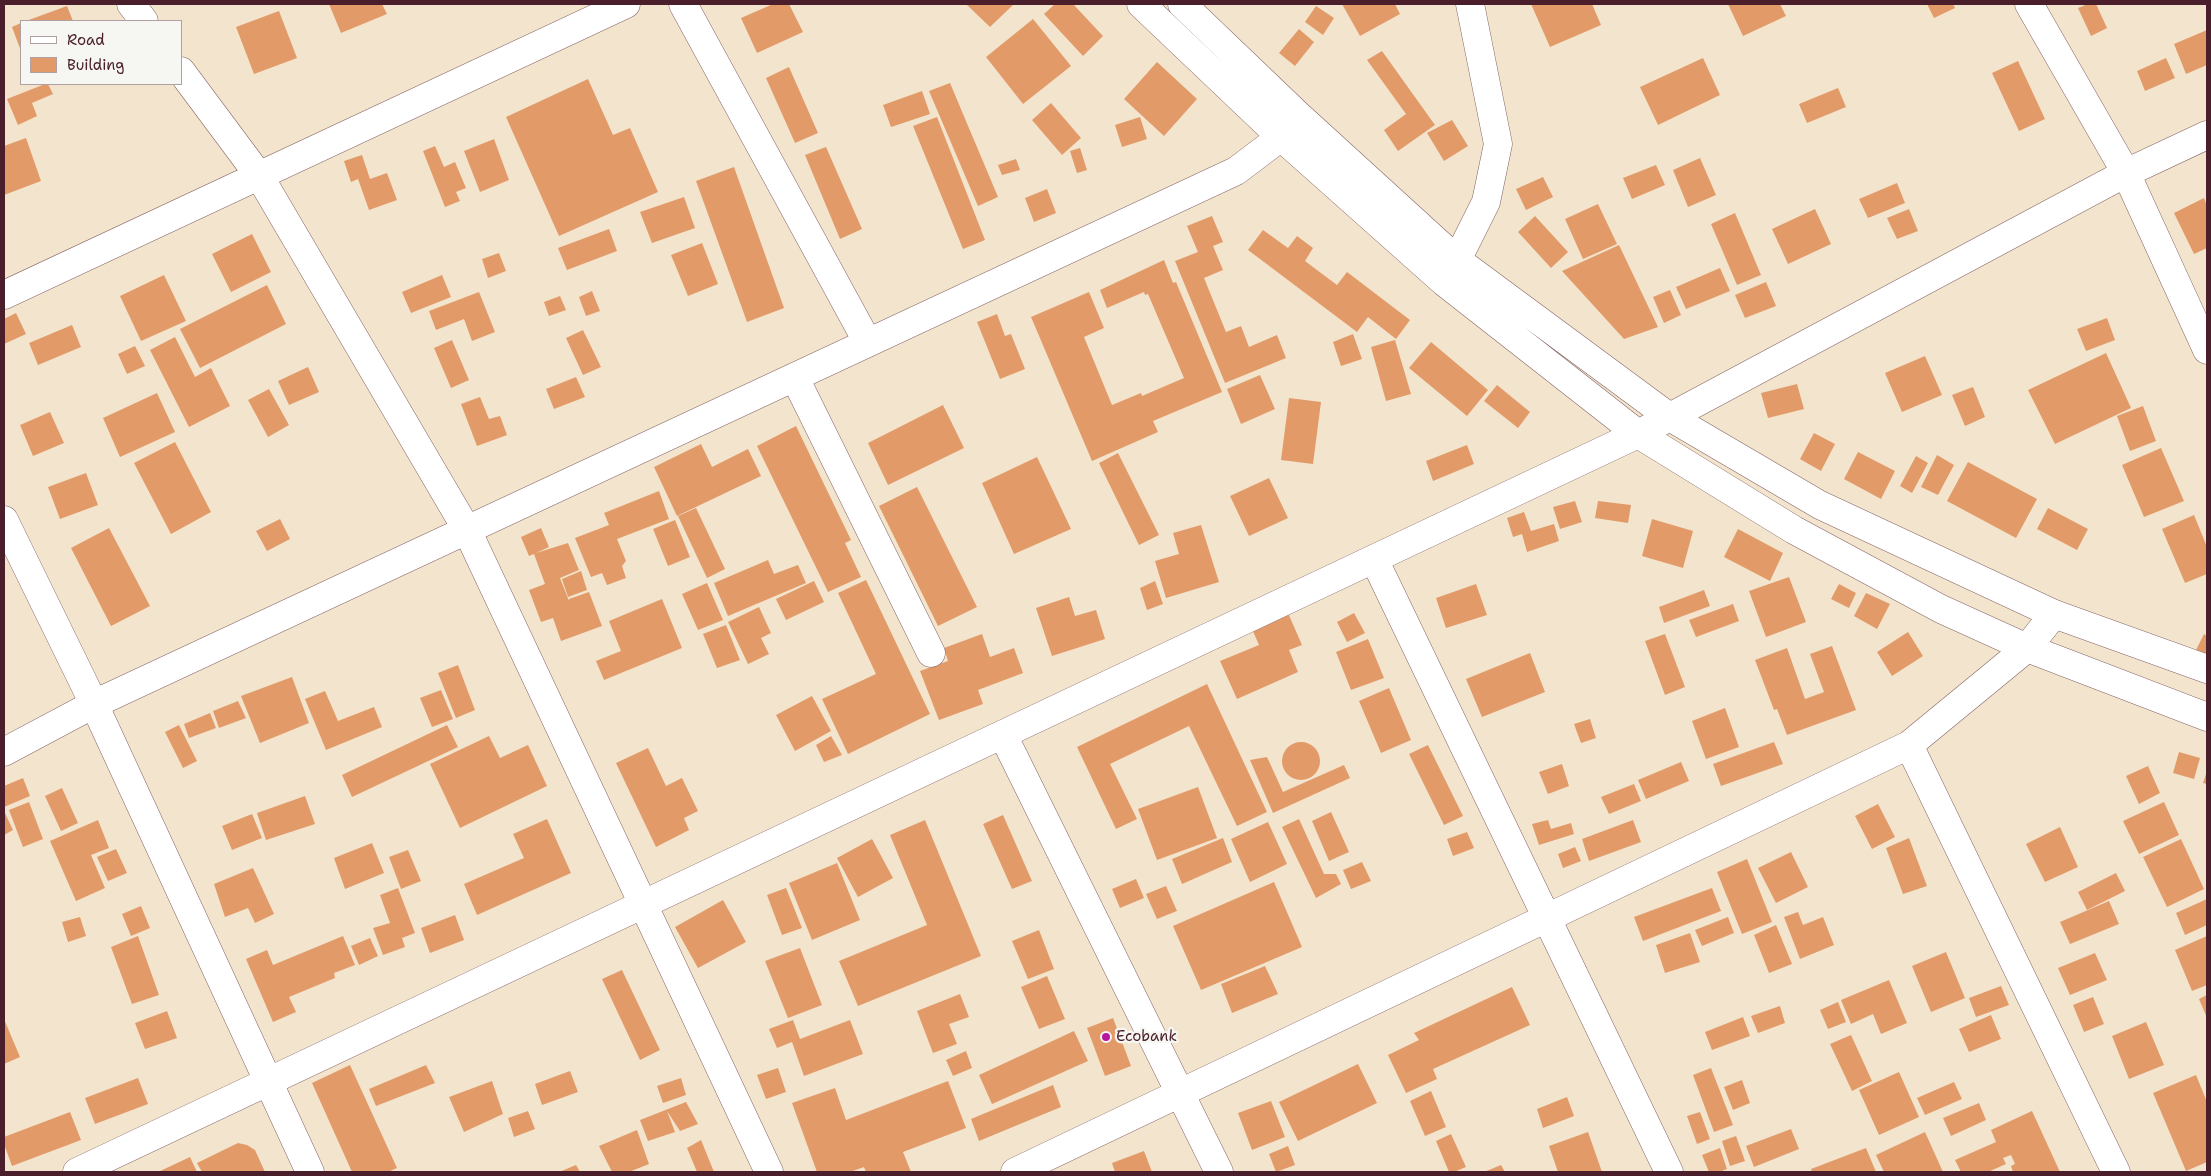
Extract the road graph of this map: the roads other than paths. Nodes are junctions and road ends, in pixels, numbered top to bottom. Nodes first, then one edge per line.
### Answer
1 (131, 4) edge
2 (626, 4) edge
3 (683, 4) edge
4 (1141, 4) edge
5 (1182, 4) edge
6 (1470, 4) edge
7 (2029, 4) edge
8 (143, 20) edge
9 (182, 72) edge
10 (2207, 135) edge
11 (1281, 137) junction
12 (2126, 173) junction
13 (260, 177) junction
14 (1457, 260) junction
15 (4, 296) edge
16 (868, 343) junction
17 (2207, 350) edge
18 (795, 378) junction
19 (1668, 416) junction
20 (1638, 434) junction
21 (4, 520) edge
22 (467, 530) junction
23 (1374, 559) junction
24 (2054, 614) junction
25 (2027, 648) junction
26 (931, 653) dead end
27 (2207, 669) edge
28 (94, 704) junction
29 (2207, 717) edge
30 (1003, 735) junction
31 (1909, 745) junction
32 (4, 752) edge
33 (644, 905) junction
34 (1547, 918) junction
35 (267, 1082) junction
36 (1180, 1094) junction
37 (77, 1172) edge
38 (310, 1172) edge
39 (769, 1172) edge
40 (1015, 1172) edge
41 (1219, 1172) edge
42 (1669, 1172) edge
43 (2116, 1172) edge

1 - 8 street
2 - 13 street
3 - 16 street
4 - 11 street
5 - 14 street
6 - 14 street
7 - 12 street
9 - 13 street
10 - 12 street
11 - 16 street
11 - 20 street
12 - 17 street
12 - 19 street
13 - 15 street
13 - 22 street
14 - 19 street
16 - 18 street
18 - 22 street
18 - 26 street
19 - 20 street
19 - 24 street
20 - 23 street
20 - 25 street
21 - 28 street
22 - 28 street
22 - 33 street
23 - 30 street
23 - 34 street
24 - 25 street
24 - 27 street
25 - 29 street
25 - 31 street
28 - 32 street
28 - 35 street
30 - 33 street
30 - 36 street
31 - 34 street
31 - 43 street
33 - 35 street
33 - 39 street
34 - 36 street
34 - 42 street
35 - 37 street
35 - 38 street
36 - 40 street
36 - 41 street

